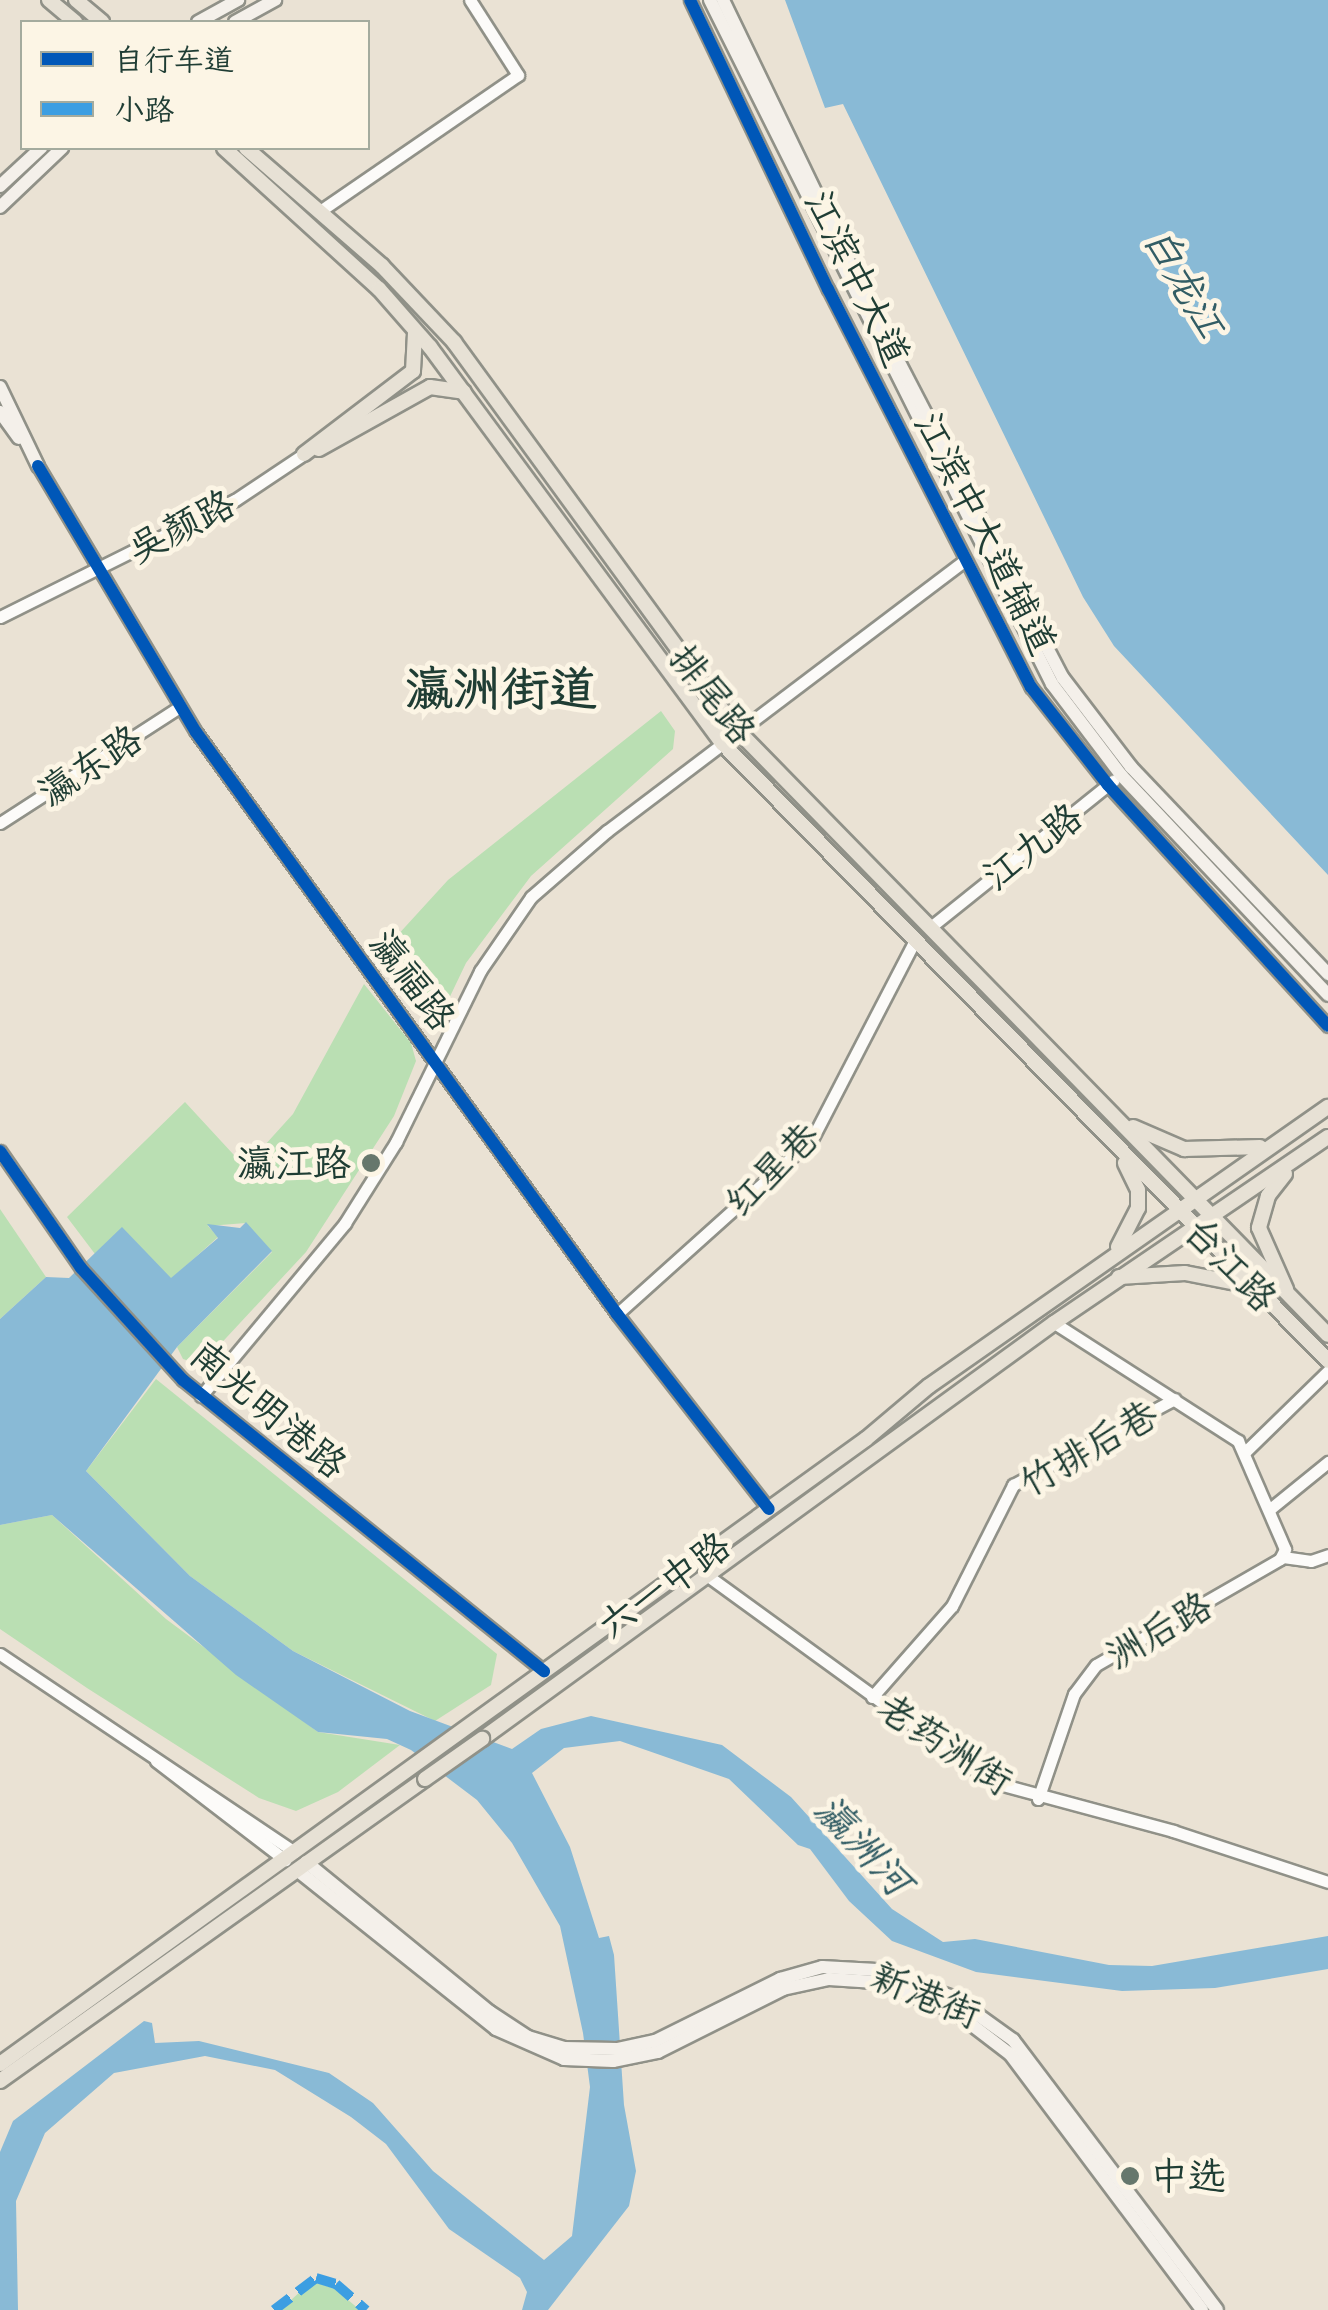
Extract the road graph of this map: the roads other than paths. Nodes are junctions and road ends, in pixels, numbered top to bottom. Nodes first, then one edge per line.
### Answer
1 (49, 0) edge
2 (76, 0) edge
3 (238, 0) edge
4 (275, 0) edge
5 (470, 0) edge
6 (690, 0) edge
7 (710, 0) edge
8 (723, 0) edge
9 (73, 20) edge
10 (100, 20) edge
11 (202, 20) edge
12 (239, 20) edge
13 (38, 150) edge
14 (60, 150) edge
15 (226, 150) edge
16 (248, 150) edge
17 (0, 186) edge
18 (0, 206) edge
19 (320, 211) junction
20 (413, 327) junction
21 (0, 387) edge
22 (386, 392) junction
23 (466, 393) junction
24 (394, 407) junction
25 (0, 412) edge
26 (304, 454) junction
27 (38, 466) junction
28 (964, 560) junction
29 (97, 568) junction
30 (0, 617) edge
31 (179, 707) junction
32 (738, 730) junction
33 (723, 744) junction
34 (1126, 771) junction
35 (1108, 786) junction
36 (0, 823) edge
37 (932, 925) junction
38 (916, 940) junction
39 (1328, 974) edge
40 (1328, 995) edge
41 (1328, 1026) edge
42 (435, 1060) junction
43 (1328, 1107) edge
44 (1120, 1120) junction
45 (1104, 1133) junction
46 (1288, 1133) junction
47 (1328, 1137) edge
48 (0, 1150) edge
49 (1303, 1155) junction
50 (1192, 1200) junction
51 (1177, 1209) junction
52 (1210, 1218) junction
53 (1194, 1228) junction
54 (1108, 1258) junction
55 (1118, 1277) junction
56 (1262, 1296) junction
57 (1293, 1302) junction
58 (618, 1314) junction
59 (1054, 1323) junction
60 (1328, 1334) edge
61 (1328, 1361) edge
62 (1328, 1371) edge
63 (201, 1396) junction
64 (1175, 1399) junction
65 (1246, 1451) junction
66 (1328, 1462) edge
67 (1270, 1509) junction
68 (769, 1510) junction
69 (1328, 1555) edge
70 (1283, 1557) junction
71 (708, 1576) junction
72 (0, 1654) edge
73 (544, 1671) junction
74 (872, 1697) junction
75 (1038, 1800) junction
76 (296, 1861) junction
77 (1328, 1882) edge
78 (630, 2053) junction
79 (0, 2064) edge
80 (0, 2082) edge
81 (1202, 2310) edge
82 (1217, 2310) edge

1 - 9 main road
2 - 10 main road
3 - 11 main road
4 - 12 main road
5 - 19 street
6 - 28 street, 江滨中大道辅道
7 - 34 main road, 江滨中大道
8 - 34 main road, 江滨中大道
13 - 17 main road
14 - 18 main road
15 - 20 main road, 排尾路
16 - 19 main road, 排尾路
19 - 32 main road, 排尾路
20 - 22 main road
20 - 23 main road, 排尾路
21 - 27 main road
22 - 24 main road
22 - 26 main road
23 - 24 main road
23 - 33 main road, 排尾路
24 - 26 main road
25 - 27 main road
26 - 29 street, 吴颜路
27 - 29 street, 瀛福路
28 - 32 street
28 - 35 street, 江滨中大道辅道
29 - 30 street, 吴颜路
29 - 31 street, 瀛福路
31 - 36 street, 瀛东路
31 - 42 street, 瀛福路
32 - 33 street
32 - 37 main road, 排尾路
33 - 38 main road, 排尾路
33 - 42 street
34 - 35 street, 江九路
34 - 39 main road, 江滨中大道
34 - 40 main road, 江滨中大道
35 - 37 street, 江九路
35 - 41 street, 江滨中大道辅道
37 - 44 main road, 排尾路
38 - 45 main road, 排尾路
38 - 58 street, 红星巷
42 - 58 street, 瀛福路
42 - 63 street
43 - 46 main road, 六一中路
44 - 46 main road
44 - 50 main road, 排尾路
45 - 51 main road, 排尾路
45 - 54 main road
46 - 50 main road, 六一中路
47 - 49 main road, 六一中路
48 - 63 street, 南光明港路
49 - 52 main road, 六一中路
49 - 57 main road
50 - 51 main road, 六一中路
50 - 52 main road, 排尾路
51 - 53 main road, 台江路
51 - 54 main road, 六一中路
52 - 53 main road, 六一中路
52 - 57 main road, 台江路
53 - 55 main road, 六一中路
53 - 56 main road, 台江路
54 - 68 main road, 六一中路
55 - 56 main road
55 - 59 main road, 六一中路
56 - 61 main road, 台江路
57 - 60 main road, 台江路
58 - 68 street, 瀛福路
59 - 64 street
59 - 71 main road, 六一中路
62 - 65 street
63 - 73 street, 南光明港路
64 - 65 street
64 - 74 street, 竹排后巷
65 - 67 street
66 - 67 street
67 - 70 street
68 - 73 main road, 六一中路
69 - 70 street
70 - 75 street, 洲后路
71 - 74 street, 老药洲街
71 - 76 main road, 六一中路, bridge
72 - 76 street
73 - 76 main road, 六一中路
74 - 75 street, 老药洲街
75 - 77 street, 老药洲街
76 - 78 main road
76 - 79 main road, 六一中路
76 - 80 main road, 六一中路
78 - 81 main road, 新港街
78 - 82 main road, 新港街

